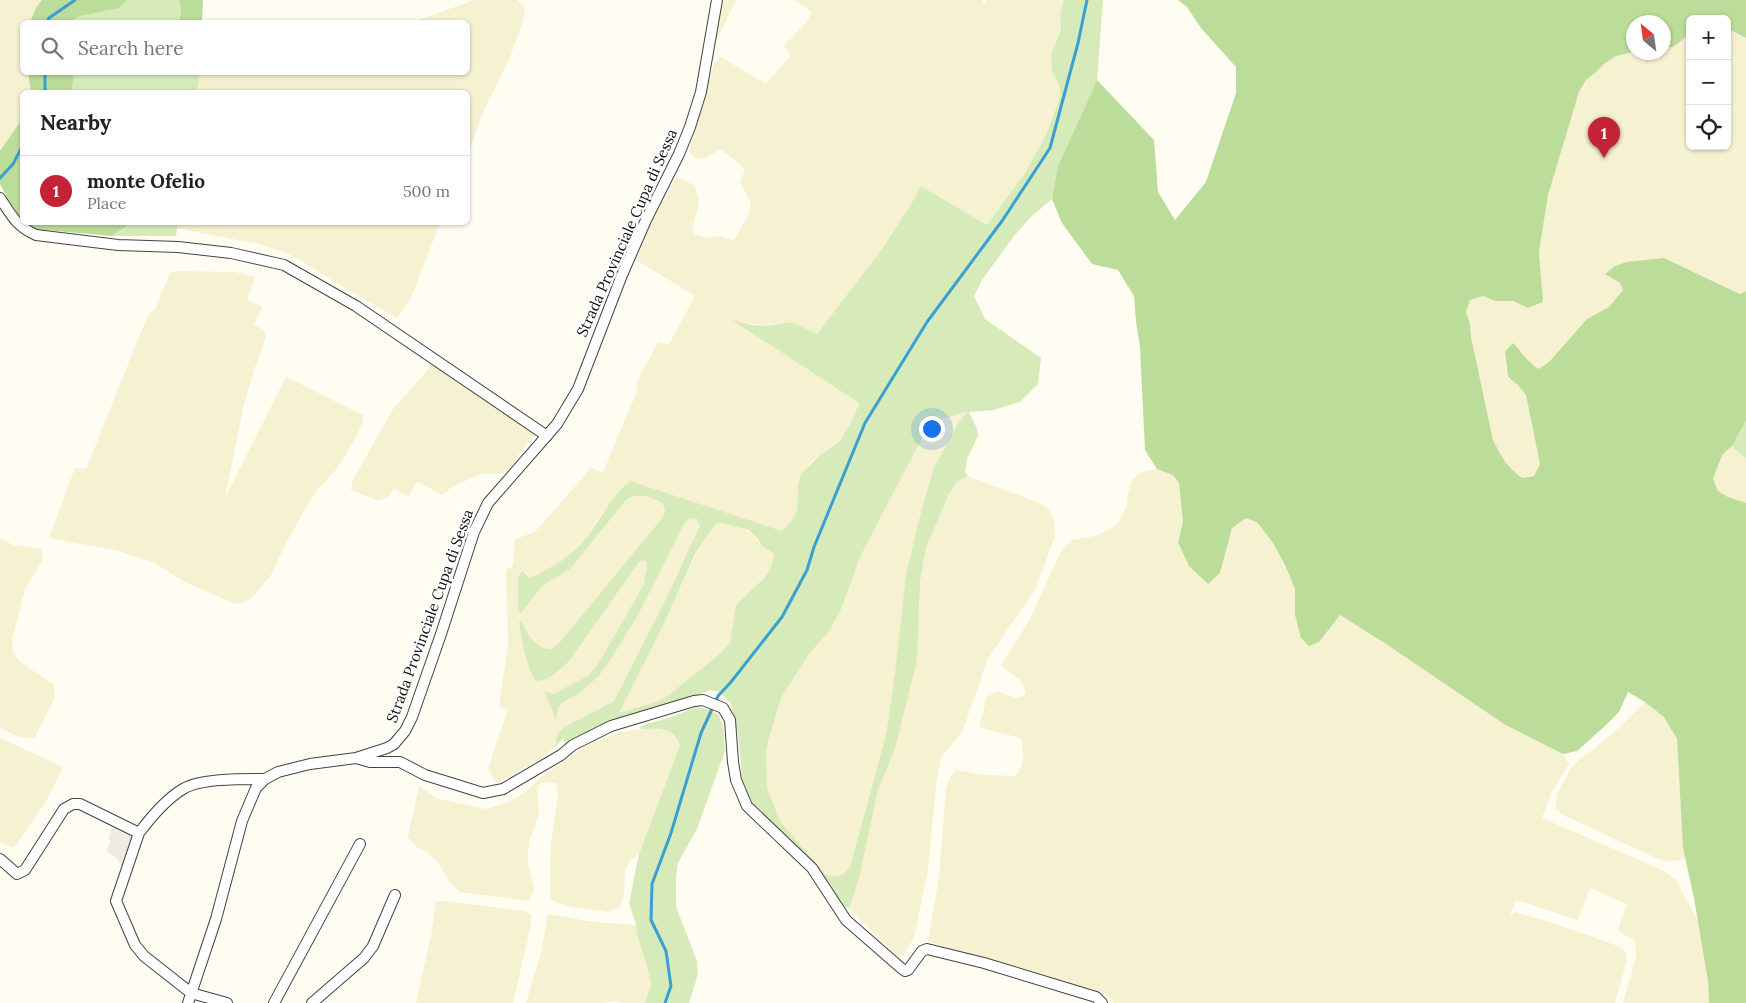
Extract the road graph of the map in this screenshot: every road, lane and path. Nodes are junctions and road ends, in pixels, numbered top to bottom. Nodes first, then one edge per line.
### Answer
1 (717, 0) edge
2 (0, 198) edge
3 (547, 436) junction
4 (356, 758) junction
5 (265, 779) junction
6 (140, 833) junction
7 (360, 844) dead end
8 (0, 858) edge
9 (395, 895) dead end
10 (190, 998) edge
11 (227, 1003) edge
12 (274, 1003) edge
13 (312, 1003) edge
14 (1102, 1003) edge

1 - 3 street, Strada Provinciale Cupa di Sessa
2 - 3 street
3 - 4 street, Strada Provinciale Cupa di Sessa
4 - 5 street, Strada Provinciale Cupa di Sessa
4 - 14 street
5 - 6 street
5 - 10 street
6 - 8 street
6 - 10 street
7 - 12 street
9 - 13 street
10 - 11 street

